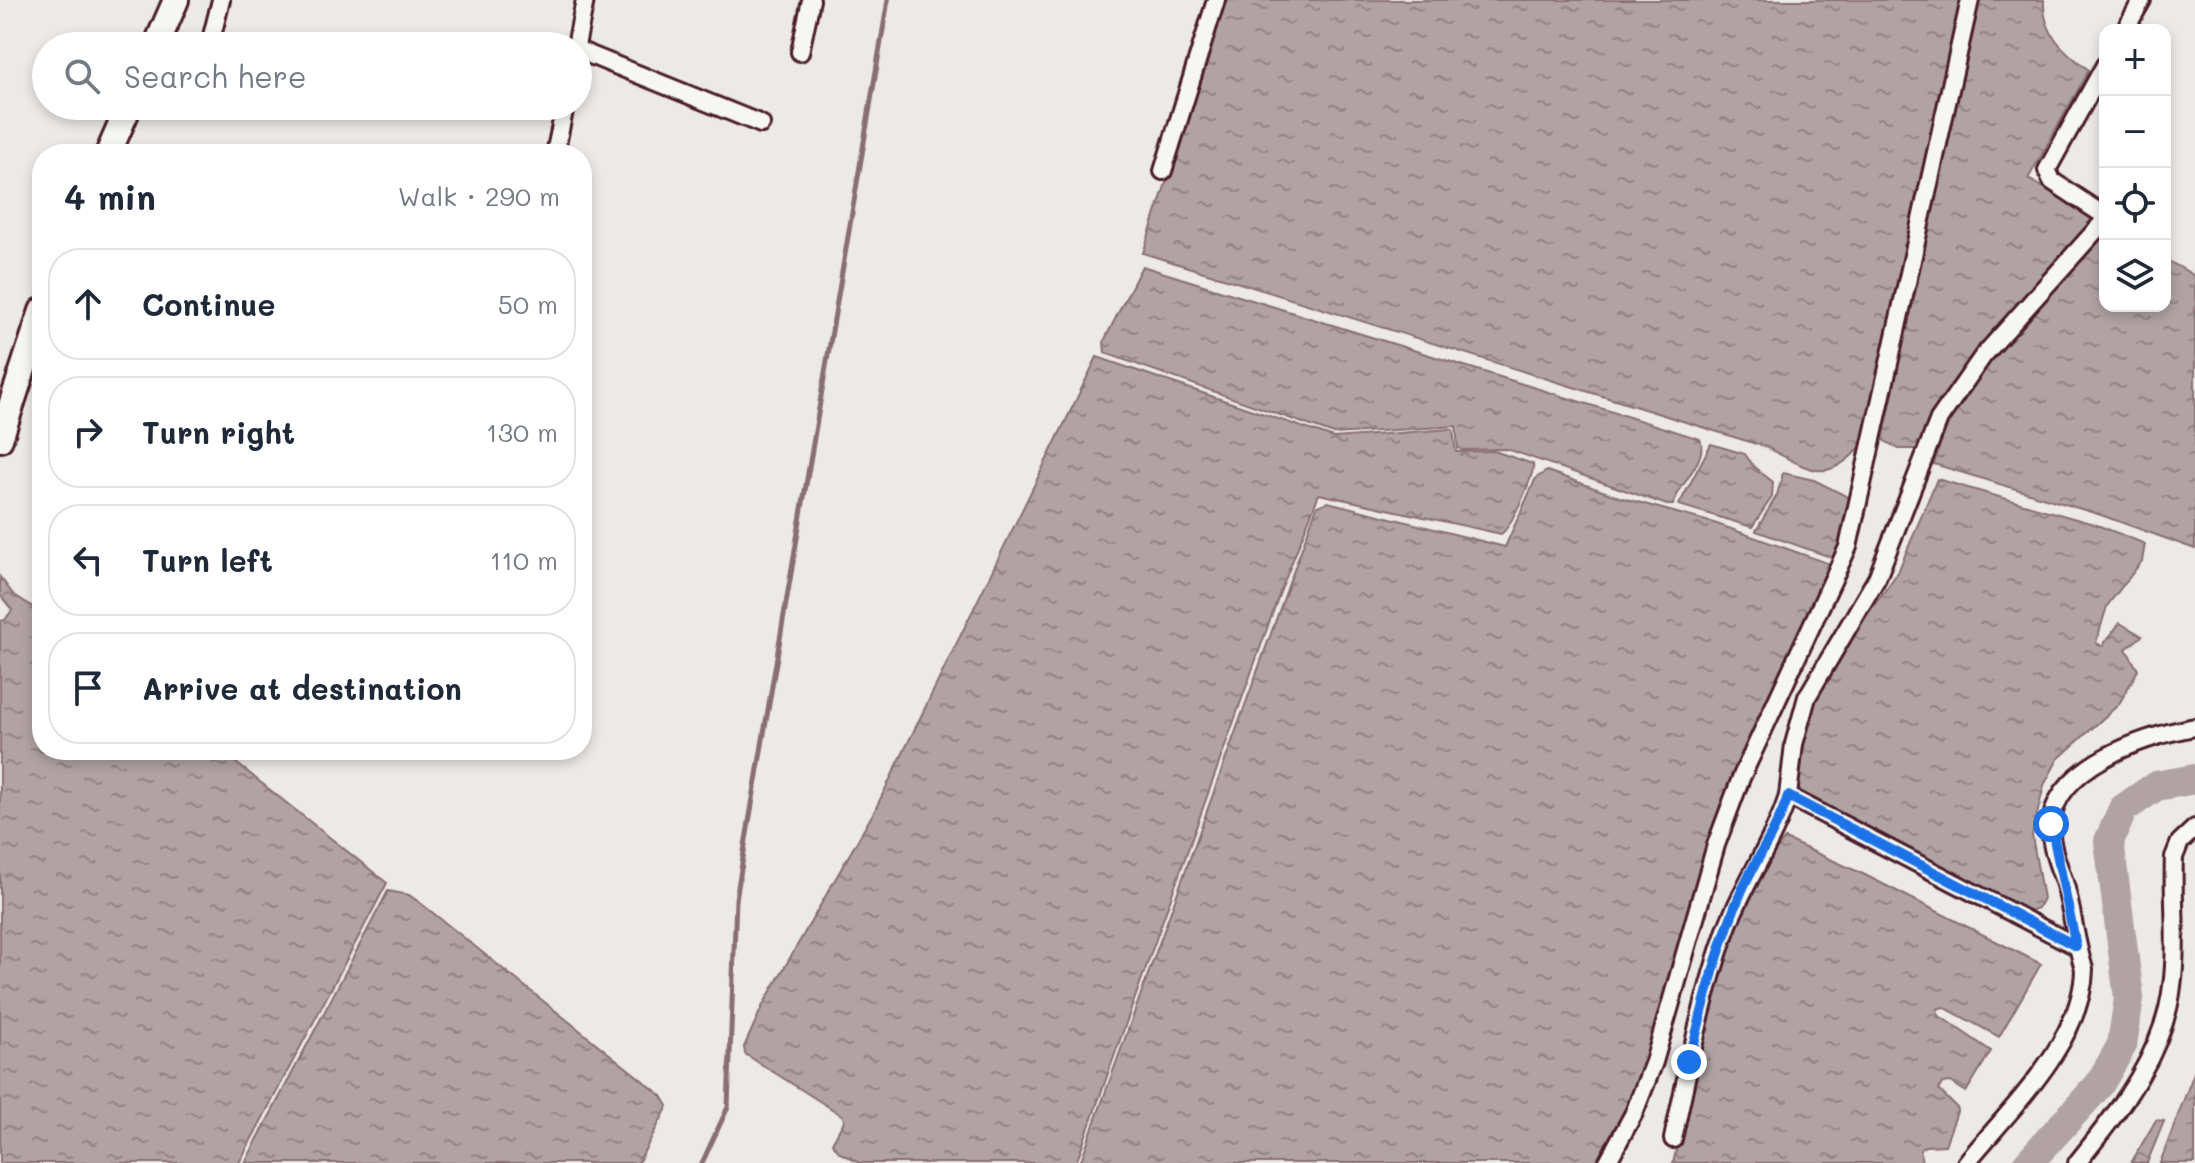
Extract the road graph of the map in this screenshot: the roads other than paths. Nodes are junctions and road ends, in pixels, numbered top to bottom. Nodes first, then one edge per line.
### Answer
1 (176, 0) edge
2 (221, 0) edge
3 (585, 0) edge
4 (811, 0) edge
5 (1216, 0) edge
6 (1970, 0) edge
7 (2142, 0) edge
8 (2128, 24) edge
9 (162, 32) edge
10 (213, 32) edge
11 (580, 32) edge
12 (800, 52) dead end
13 (592, 54) edge
14 (2099, 76) edge
15 (123, 120) edge
16 (562, 120) edge
17 (761, 124) dead end
18 (112, 144) edge
19 (557, 144) edge
20 (1163, 171) dead end
21 (32, 356) edge
22 (0, 439) edge
23 (2195, 727) edge
24 (1788, 796) junction
25 (2195, 828) edge
26 (2076, 946) junction
27 (1673, 1139) dead end
28 (1607, 1163) edge
29 (1966, 1163) edge
30 (2077, 1163) edge

1 - 9 main road
2 - 10 street
3 - 11 street
4 - 12 street
5 - 20 street
6 - 28 street
7 - 8 street
13 - 17 street
14 - 24 street
15 - 18 main road
16 - 19 street
21 - 22 main road
23 - 26 street
24 - 26 street
24 - 27 street
25 - 30 street
26 - 29 street

